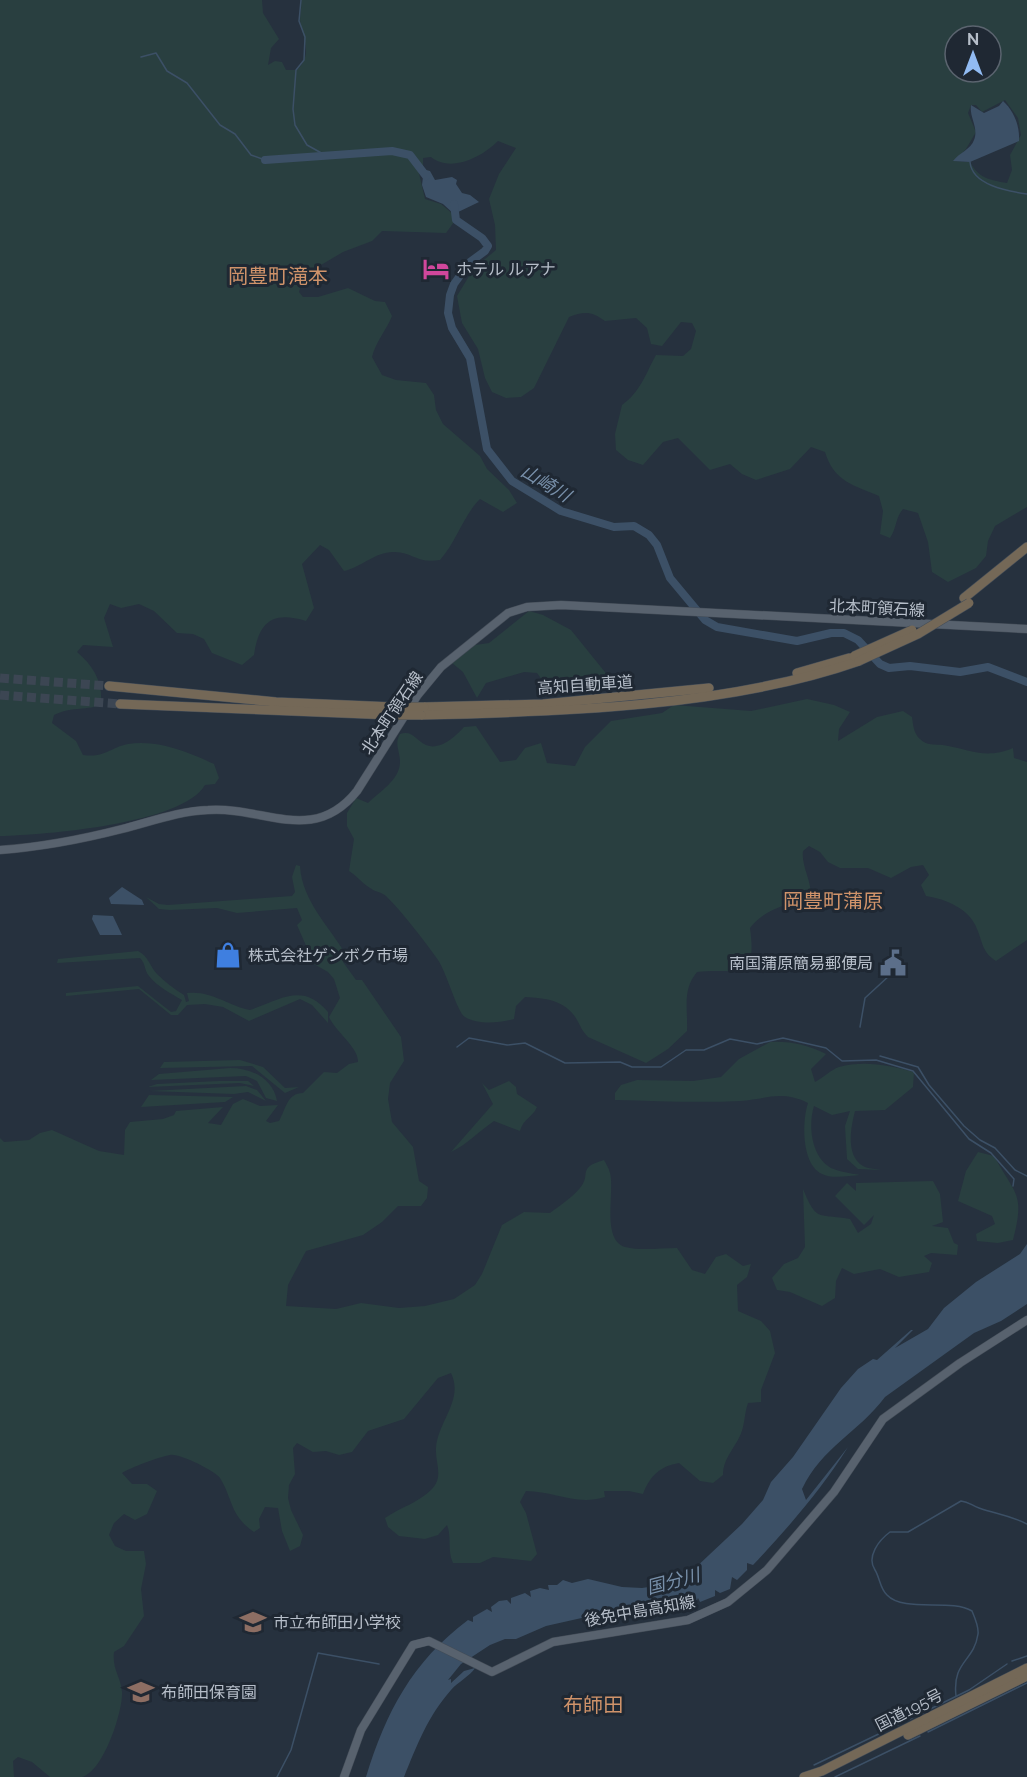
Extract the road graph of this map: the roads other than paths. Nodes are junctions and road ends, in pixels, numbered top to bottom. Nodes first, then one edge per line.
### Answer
1 (1027, 547) edge
2 (1027, 555) edge
3 (966, 601) junction
4 (1027, 629) edge
5 (109, 686) tunnel mouth
6 (120, 704) tunnel mouth
7 (392, 711) junction
8 (0, 850) edge
9 (1027, 1320) edge
10 (1027, 1668) edge
11 (1027, 1677) edge
12 (344, 1777) edge
13 (804, 1777) edge
14 (819, 1777) edge

1 - 3 highway, 高知自動車道
2 - 3 highway, 高知自動車道
3 - 7 highway, 高知自動車道, bridge
4 - 8 main road, 北本町領石線
5 - 7 highway, 高知自動車道
6 - 7 highway, 高知自動車道
9 - 12 main road, 後免中島高知線
10 - 13 highway, 国道195号
11 - 14 highway, 国道195号

